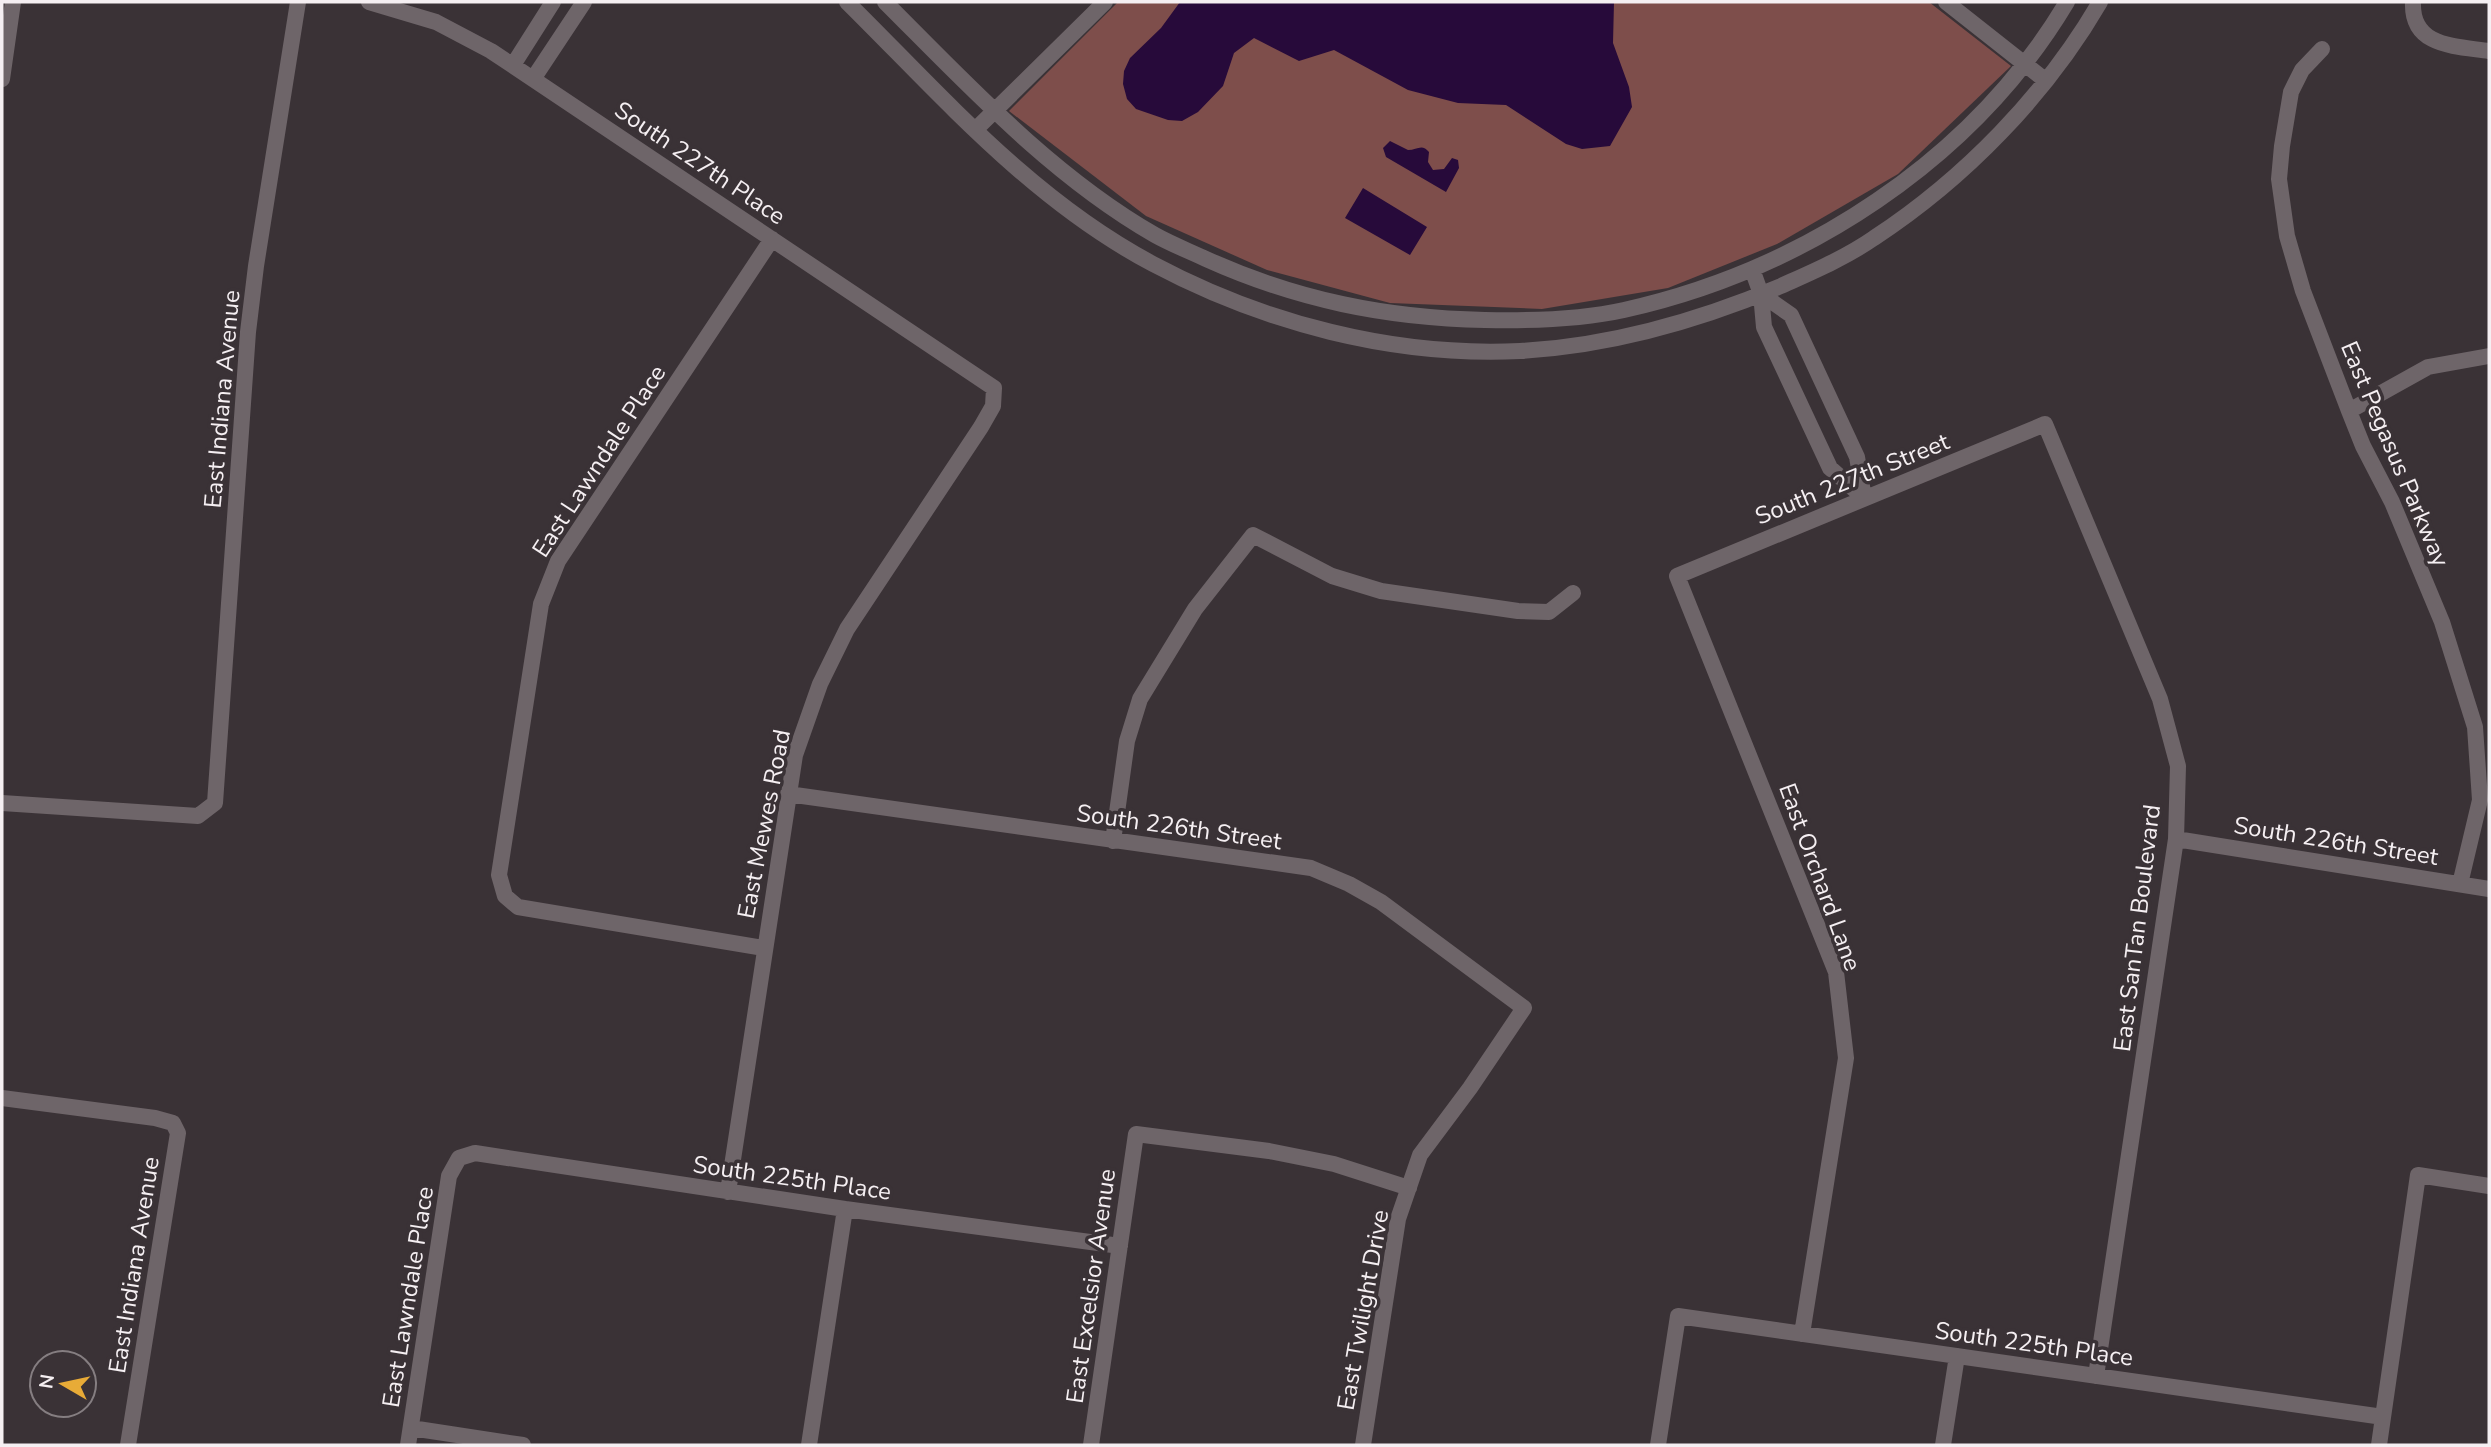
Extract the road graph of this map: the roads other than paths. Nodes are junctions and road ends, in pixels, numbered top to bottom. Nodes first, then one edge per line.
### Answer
1 (13, 2) edge
2 (298, 2) edge
3 (369, 2) edge
4 (553, 2) edge
5 (584, 2) edge
6 (847, 2) edge
7 (885, 2) edge
8 (1105, 2) edge
9 (1946, 2) edge
10 (2067, 2) edge
11 (2100, 2) edge
12 (2412, 10) edge
13 (2322, 49) dead end
14 (2489, 51) edge
15 (2025, 64) junction
16 (513, 65) junction
17 (2, 79) edge
18 (533, 79) junction
19 (2045, 80) junction
20 (996, 109) junction
21 (975, 130) junction
22 (772, 239) junction
23 (1752, 269) junction
24 (1761, 294) junction
25 (2489, 356) edge
26 (994, 388) joint
27 (1827, 389) junction
28 (1799, 403) junction
29 (2349, 411) junction
30 (2045, 424) joint
31 (1864, 498) junction
32 (1677, 576) joint
33 (1573, 593) dead end
34 (788, 794) junction
35 (2, 803) edge
36 (2176, 839) junction
37 (1113, 841) junction
38 (2460, 884) junction
39 (2489, 888) edge
40 (764, 948) junction
41 (1524, 1008) joint
42 (2, 1098) edge
43 (459, 1158) joint
44 (2489, 1186) edge
45 (1409, 1188) junction
46 (728, 1192) junction
47 (845, 1209) junction
48 (1120, 1246) junction
49 (1802, 1334) junction
50 (1957, 1356) junction
51 (2096, 1376) junction
52 (2383, 1417) junction
53 (411, 1428) junction
54 (128, 1445) edge
55 (408, 1445) edge
56 (523, 1445) edge
57 (809, 1445) edge
58 (1091, 1445) edge
59 (1363, 1445) edge
60 (1658, 1445) edge
61 (1943, 1445) edge
62 (2379, 1445) edge

1 - 17 street
2 - 35 street, East Indiana Avenue
3 - 16 street, South 227th Place
4 - 16 street
5 - 18 street
6 - 21 street
7 - 20 street
8 - 20 street
9 - 15 street
10 - 15 street
11 - 19 street
12 - 14 street
13 - 29 street, East Pegasus Parkway
15 - 19 street
15 - 23 street
16 - 18 street, South 227th Place
18 - 22 street, South 227th Place
19 - 24 street
20 - 21 street
20 - 23 street
21 - 24 street
22 - 26 street, South 227th Place
22 - 40 street, East Lawndale Place
23 - 24 street
24 - 27 street
24 - 28 street
25 - 29 street
26 - 34 street, East Mewes Road
27 - 28 street
27 - 31 street
28 - 31 street
29 - 38 street, East Pegasus Parkway
30 - 31 street, South 227th Street
30 - 36 street, East SanTan Boulevard
31 - 32 street, South 227th Street
32 - 49 street, East Orchard Lane
33 - 37 street
34 - 37 street, South 226th Street
34 - 40 street, East Mewes Road
36 - 38 street, South 226th Street
36 - 51 street, East SanTan Boulevard
37 - 41 street, South 226th Street
38 - 39 street, South 226th Street
40 - 46 street, East Mewes Road
41 - 45 street, East Twilight Drive
42 - 54 street, East Indiana Avenue
43 - 46 street, South 225th Place
43 - 53 street, East Lawndale Place
44 - 52 street
45 - 48 street, East Excelsior Avenue
45 - 59 street, East Twilight Drive
46 - 47 street, South 225th Place
47 - 48 street, South 225th Place
47 - 57 street
48 - 58 street, East Excelsior Avenue
49 - 50 street, South 225th Place
49 - 60 street, South 225th Place
50 - 51 street, South 225th Place
50 - 61 street
51 - 52 street, South 225th Place
52 - 62 street
53 - 55 street, East Lawndale Place
53 - 56 street

